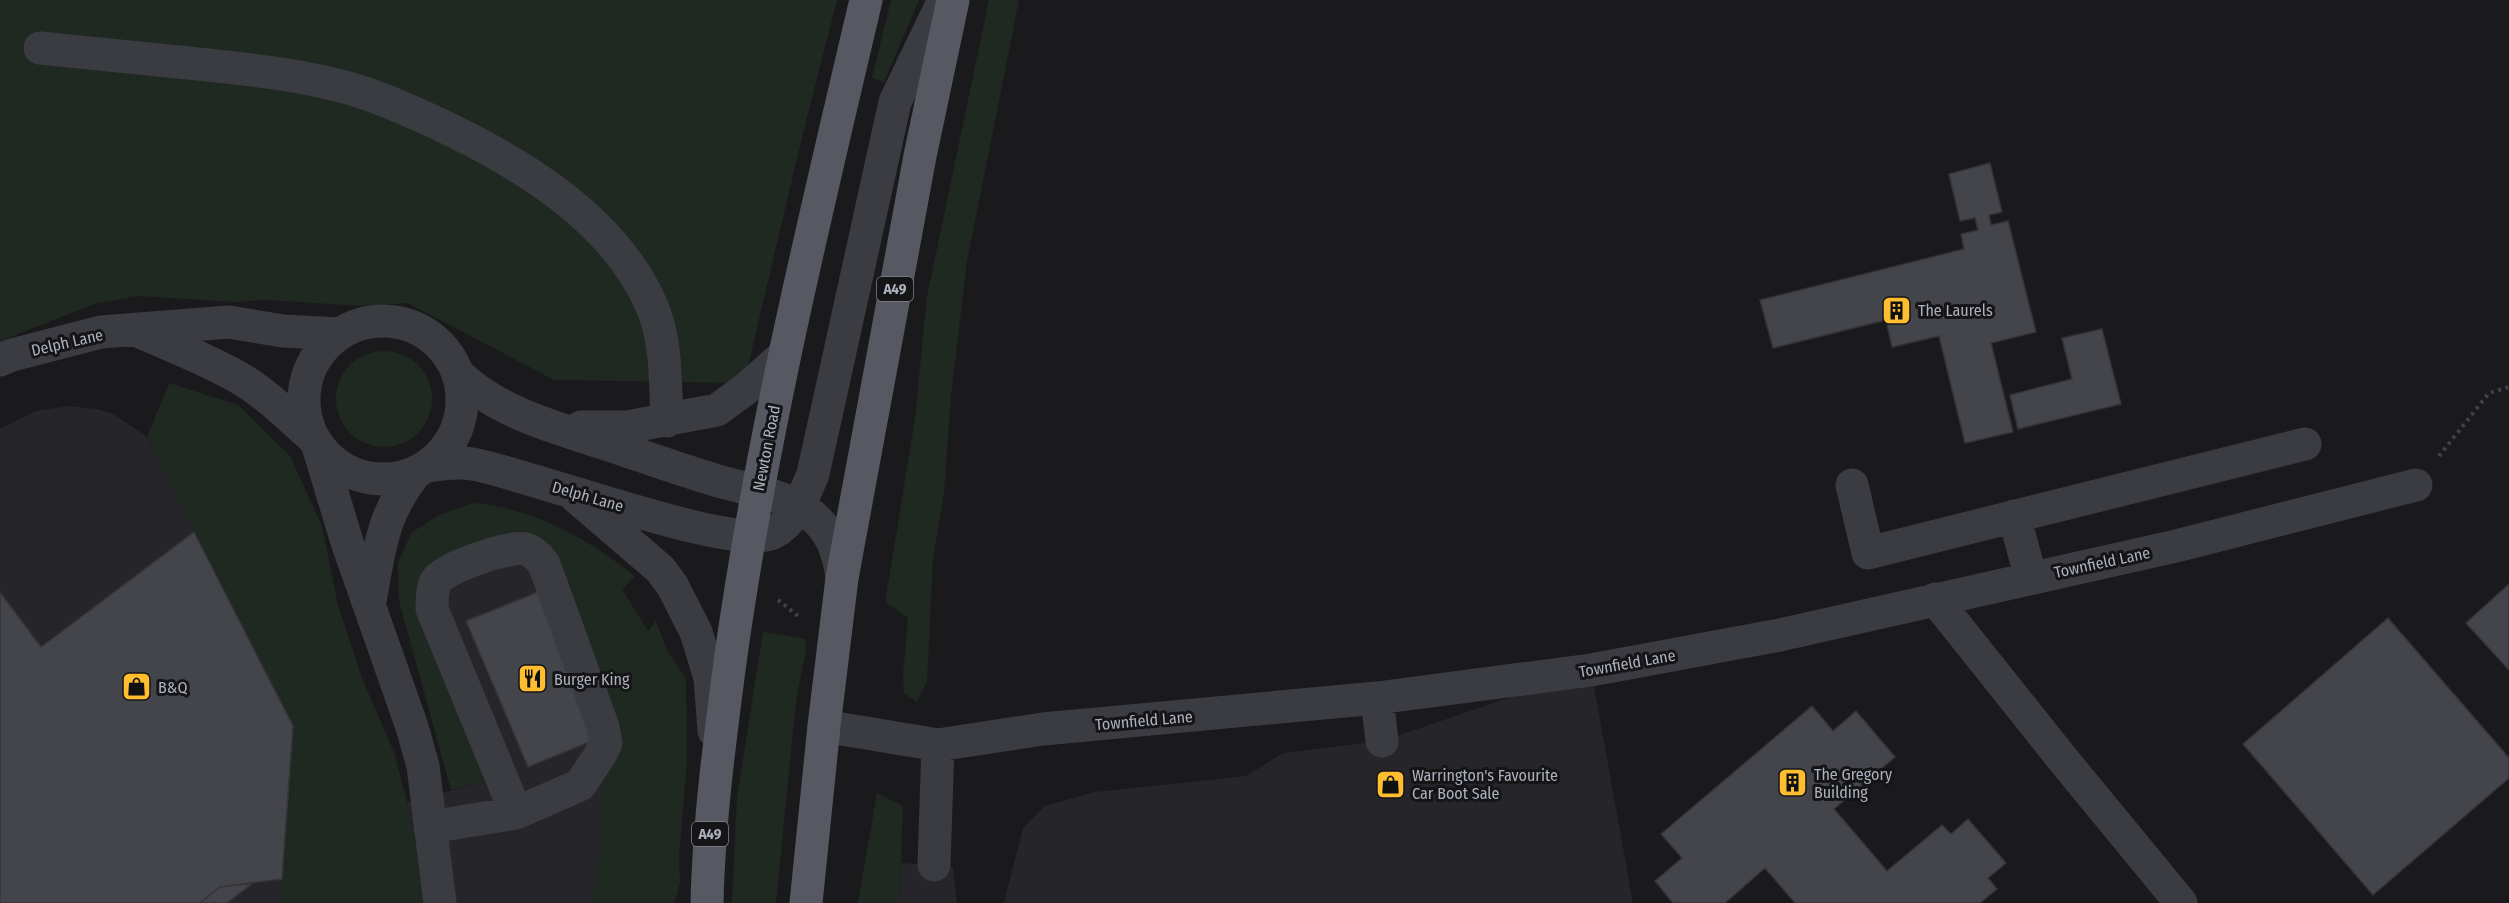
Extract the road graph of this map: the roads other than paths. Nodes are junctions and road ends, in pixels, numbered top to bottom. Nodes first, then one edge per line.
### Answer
1 (866, 0) edge
2 (944, 0) edge
3 (953, 0) edge
4 (40, 48) dead end
5 (136, 330) junction
6 (339, 334) junction
7 (784, 355) junction
8 (0, 360) edge
9 (458, 374) junction
10 (667, 421) junction
11 (555, 428) junction
12 (316, 442) junction
13 (2305, 444) dead end
14 (421, 469) junction
15 (1852, 485) dead end
16 (2416, 485) road end
17 (569, 490) junction
18 (758, 492) junction
19 (798, 508) junction
20 (2014, 516) junction
21 (749, 536) junction
22 (842, 578) junction
23 (2016, 581) junction
24 (1935, 599) junction
25 (370, 603) junction
26 (1377, 698) junction
27 (824, 726) junction
28 (1382, 741) dead end
29 (938, 745) junction
30 (716, 766) junction
31 (516, 813) junction
32 (430, 827) junction
33 (934, 865) dead end
34 (440, 903) edge
35 (707, 903) edge
36 (806, 903) edge
37 (2181, 903) edge

1 - 7 main road, Newton Road / A49
2 - 19 street
3 - 22 main road, A49
4 - 10 street
5 - 6 street, Delph Lane
5 - 8 street, Delph Lane
5 - 12 street, Delph Lane
6 - 9 street
6 - 12 street
7 - 10 street
7 - 18 main road, Newton Road / A49
9 - 11 street
9 - 14 street
10 - 11 street
11 - 18 street
12 - 14 street
12 - 25 street
13 - 20 street
14 - 17 street, Delph Lane
14 - 25 street
15 - 20 street
16 - 23 street, Townfield Lane
17 - 21 street, Delph Lane
17 - 30 street
18 - 19 street
18 - 21 main road, Newton Road / A49
19 - 21 street
19 - 22 street
20 - 23 street
21 - 30 main road, Newton Road / A49
22 - 27 main road, A49
23 - 24 street, Townfield Lane
24 - 26 street, Townfield Lane
24 - 37 street
25 - 32 street
26 - 28 street
26 - 29 street, Townfield Lane
27 - 29 street, Townfield Lane
27 - 36 main road, A49
29 - 33 street
30 - 35 main road, Newton Road / A49
31 - 31 street
31 - 32 street
32 - 34 street

